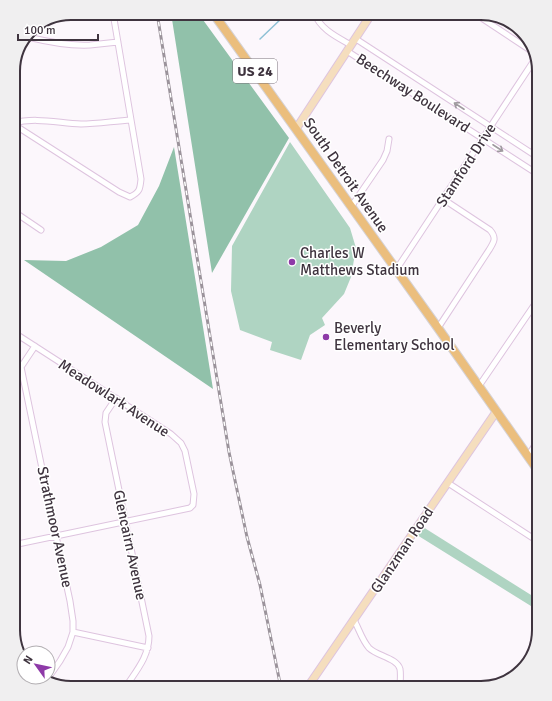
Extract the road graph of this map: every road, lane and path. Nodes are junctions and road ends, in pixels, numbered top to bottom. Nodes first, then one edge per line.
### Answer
1 (114, 20) edge
2 (218, 20) edge
3 (318, 20) edge
4 (368, 20) edge
5 (485, 20) edge
6 (33, 38) edge
7 (356, 39) junction
8 (118, 42) junction
9 (526, 47) edge
10 (349, 48) junction
11 (532, 64) edge
12 (131, 120) junction
13 (20, 122) edge
14 (491, 126) junction
15 (20, 128) edge
16 (296, 129) junction
17 (389, 139) dead end
18 (483, 139) junction
19 (532, 153) edge
20 (532, 170) edge
21 (444, 199) junction
22 (351, 207) junction
23 (20, 216) edge
24 (41, 230) dead end
25 (396, 270) junction
26 (532, 308) edge
27 (438, 328) junction
28 (20, 336) edge
29 (35, 346) junction
30 (21, 367) joint
31 (479, 386) junction
32 (116, 398) junction
33 (496, 412) junction
34 (532, 450) edge
35 (528, 456) junction
36 (532, 462) edge
37 (448, 483) junction
38 (126, 522) junction
39 (56, 536) junction
40 (532, 537) edge
41 (20, 544) edge
42 (354, 620) junction
43 (72, 632) junction
44 (148, 648) junction
45 (56, 667) edge
46 (130, 681) edge
47 (312, 681) edge
48 (400, 681) edge

1 - 8 street
2 - 16 main road, South Detroit Avenue / US 24
3 - 10 street, Beechway Boulevard
4 - 7 street
5 - 9 street
6 - 8 street
7 - 10 street
14 -> 7 street, Beechway Boulevard
8 - 12 street
10 - 16 street
10 - 18 street, Beechway Boulevard
11 - 14 street, Stamford Drive
12 - 13 street
12 - 15 street
14 - 18 street, Stamford Drive
14 - 19 street, Beechway Boulevard
16 - 22 main road, South Detroit Avenue / US 24
17 - 22 street
18 -> 20 street, Beechway Boulevard
18 - 21 street, Stamford Drive
21 - 25 street, Stamford Drive
21 - 27 street
22 - 25 main road, South Detroit Avenue / US 24
23 - 24 street
25 - 27 main road, South Detroit Avenue / US 24
26 - 31 street
27 - 31 main road, South Detroit Avenue / US 24
28 - 29 street, Meadowlark Avenue
29 - 30 street
29 - 32 street, Meadowlark Avenue
30 - 39 street, Strathmoor Avenue
31 - 33 main road, South Detroit Avenue / US 24
32 - 38 street, Glencairn Avenue
32 - 38 street, Meadowlark Avenue
33 - 35 main road, South Detroit Avenue / US 24
33 - 37 street, Glanzman Road
34 - 35 street
35 - 36 main road, South Detroit Avenue / US 24
37 - 40 street
37 - 42 street, Glanzman Road
38 - 39 street
38 - 44 street, Glencairn Avenue
39 - 41 street
39 - 43 street, Strathmoor Avenue
42 - 47 street, Glanzman Road
42 - 48 street
43 - 44 street
43 - 45 street, Strathmoor Avenue
44 - 46 street, Glencairn Avenue

